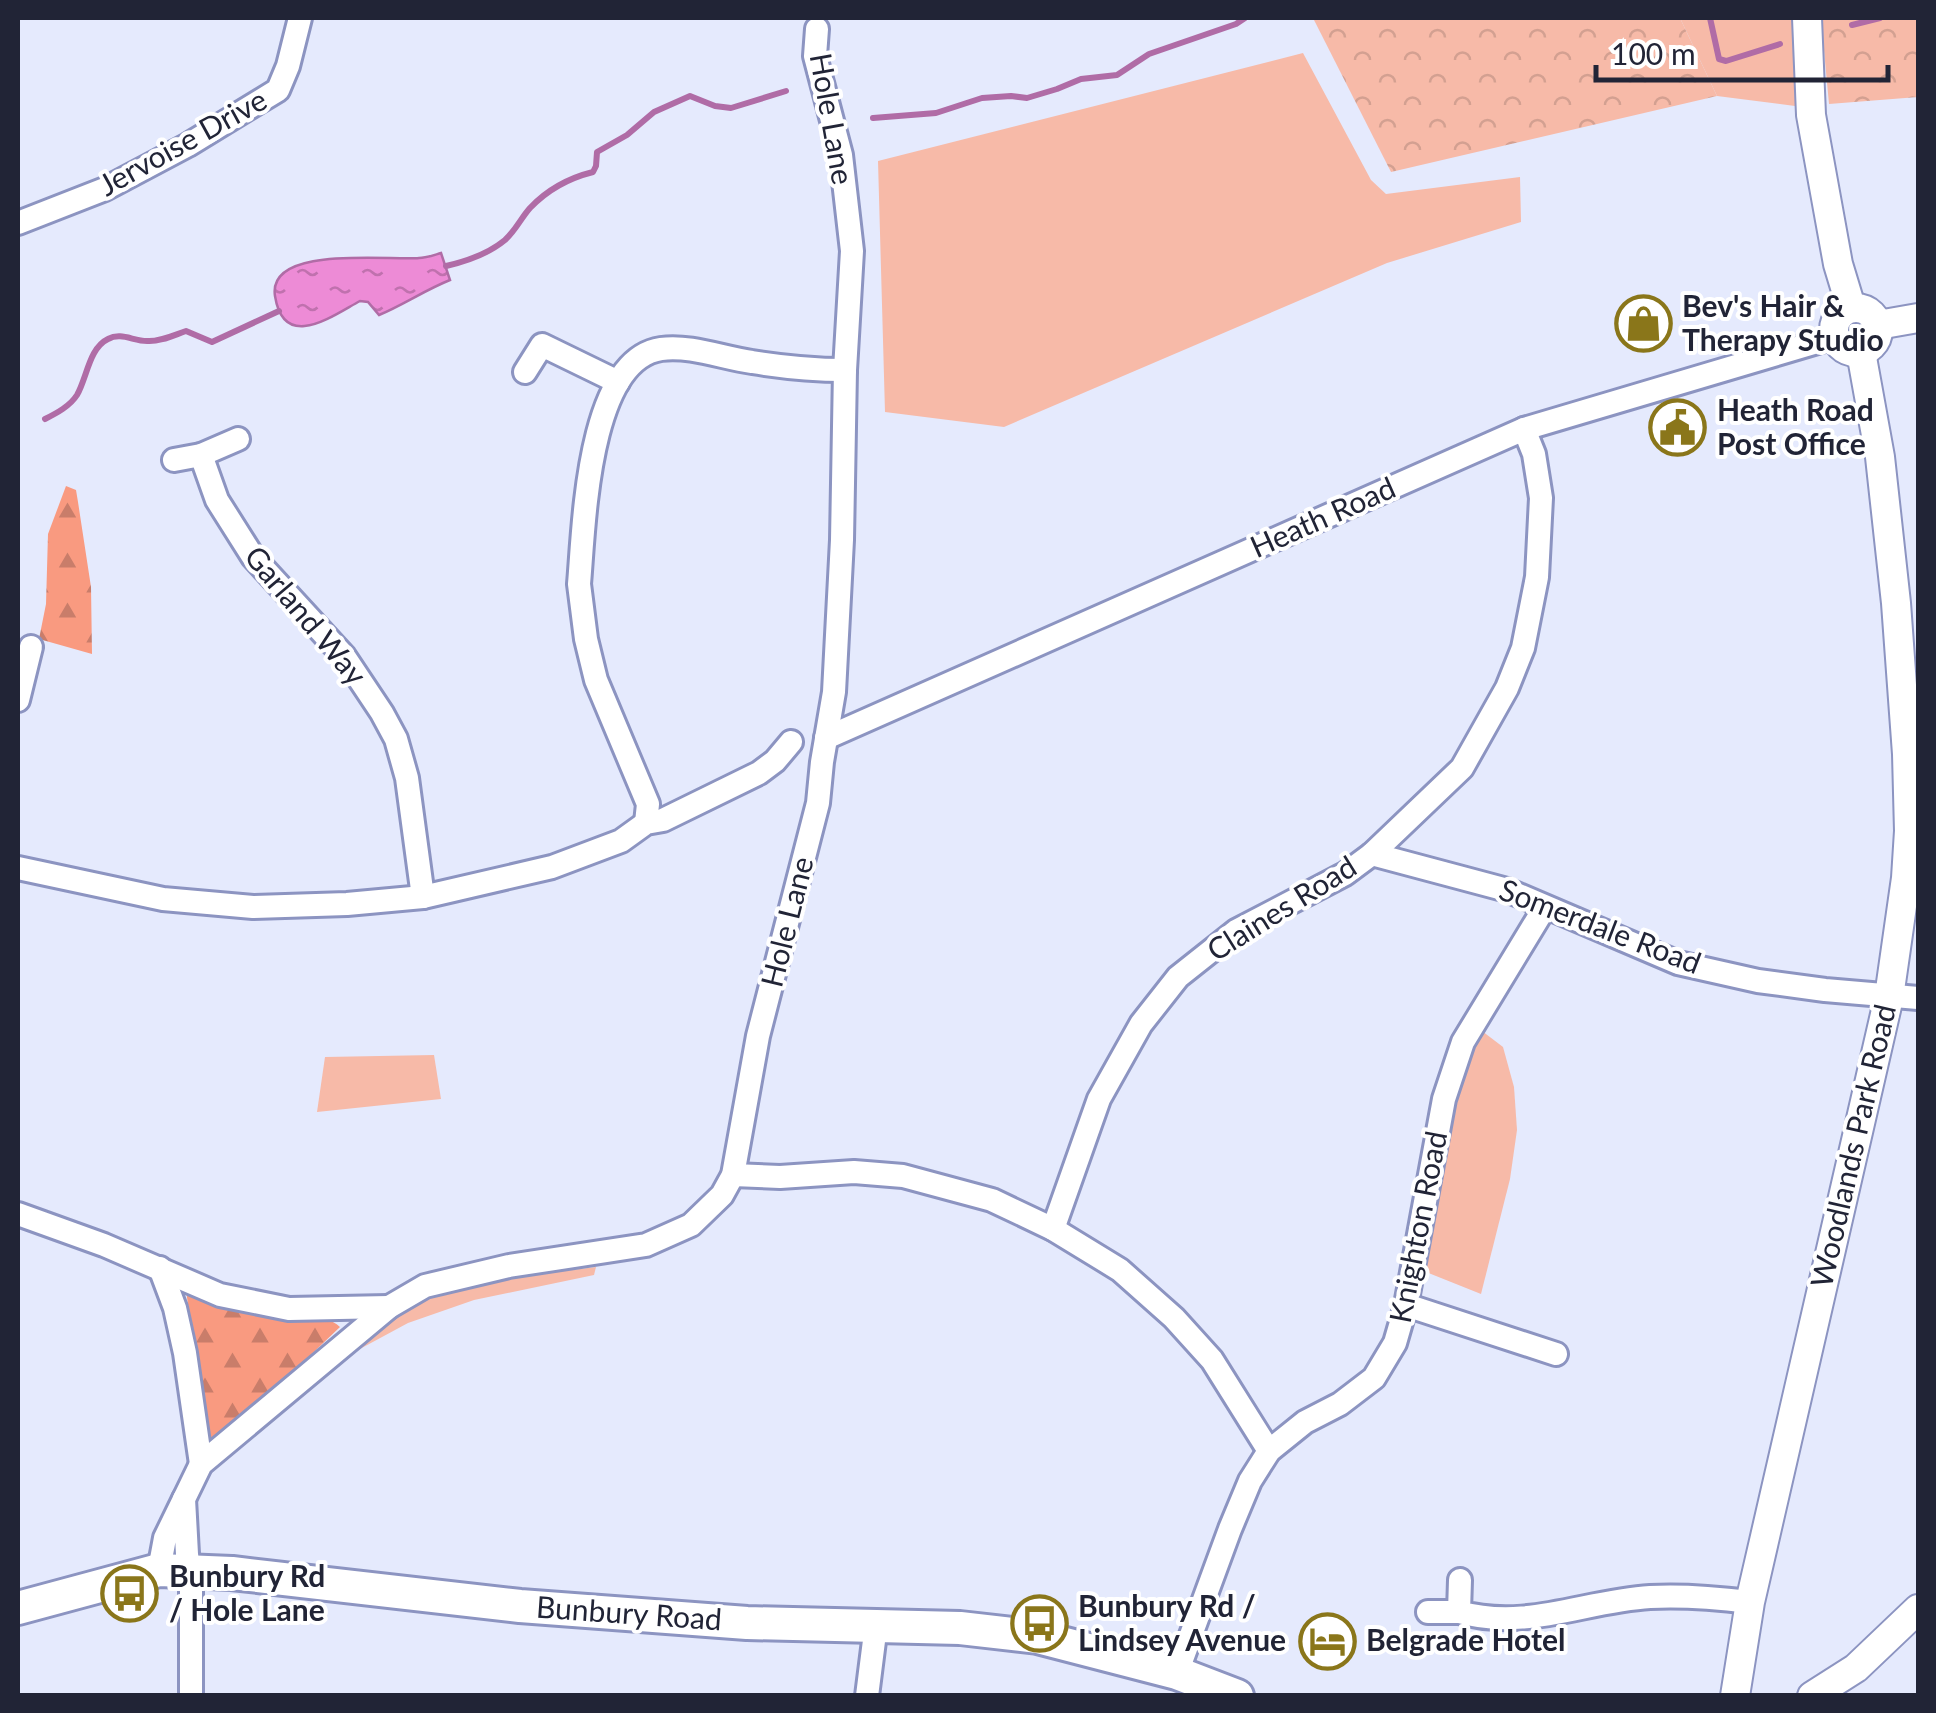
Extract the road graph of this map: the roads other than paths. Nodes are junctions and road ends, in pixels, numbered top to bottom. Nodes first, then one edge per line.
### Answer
1 (300, 18) edge
2 (1807, 18) edge
3 (813, 21) edge
4 (18, 223) edge
5 (1851, 307) junction
6 (1918, 318) edge
7 (1878, 324) junction
8 (1834, 337) junction
9 (1861, 352) junction
10 (845, 370) junction
11 (525, 372) dead end
12 (618, 382) junction
13 (1524, 428) junction
14 (238, 439) dead end
15 (201, 455) junction
16 (174, 460) dead end
17 (31, 647) dead end
18 (18, 700) edge
19 (826, 738) junction
20 (792, 742) dead end
21 (646, 823) junction
22 (1372, 854) junction
23 (18, 868) edge
24 (424, 897) junction
25 (1546, 907) junction
26 (1890, 997) junction
27 (1918, 998) edge
28 (733, 1175) junction
29 (18, 1214) edge
30 (1053, 1229) junction
31 (160, 1268) junction
32 (389, 1306) junction
33 (1406, 1306) junction
34 (1556, 1354) dead end
35 (1269, 1451) junction
36 (201, 1464) junction
37 (174, 1571) junction
38 (1460, 1580) dead end
39 (1750, 1602) junction
40 (18, 1608) edge
41 (1918, 1609) edge
42 (1428, 1612) dead end
43 (1459, 1612) junction
44 (876, 1625) junction
45 (1177, 1673) junction
46 (1227, 1694) edge
47 (191, 1696) edge
48 (867, 1696) edge
49 (1735, 1696) edge
50 (1812, 1696) edge

1 - 4 street, Jervoise Drive
2 - 5 street
3 - 10 street, Hole Lane
5 - 7 street
5 - 8 street
6 - 7 street
7 - 9 street
8 - 9 street
8 - 13 street, Heath Road
9 - 26 street, Woodlands Park Road
10 - 12 street
10 - 19 street, Hole Lane
11 - 12 street
12 - 21 street
13 - 19 street, Heath Road
13 - 22 street, Claines Road
14 - 15 street
15 - 16 street
15 - 24 street, Garland Way
17 - 18 street
19 - 28 street, Hole Lane
20 - 21 street
21 - 24 street
22 - 25 street, Somerdale Road
22 - 30 street, Claines Road
23 - 24 street
25 - 26 street, Somerdale Road
25 - 33 street, Knighton Road
26 - 27 street, Somerdale Road
26 - 39 street, Woodlands Park Road
28 - 30 street
28 - 32 street, Hole Lane
29 - 31 street
30 - 35 street
31 - 32 street
31 - 36 street
32 - 36 street, Hole Lane
33 - 34 street
33 - 35 street, Knighton Road
35 - 45 street, Knighton Road
36 - 37 street, Hole Lane
37 - 40 main road, Bunbury Road
37 - 44 main road, Bunbury Road
37 - 47 street, Hole Lane
38 - 43 street
39 - 43 street
39 - 49 street, Woodlands Park Road
41 - 50 street
42 - 43 street
44 - 45 main road, Bunbury Road
44 - 48 street
45 - 46 main road, Bunbury Road

